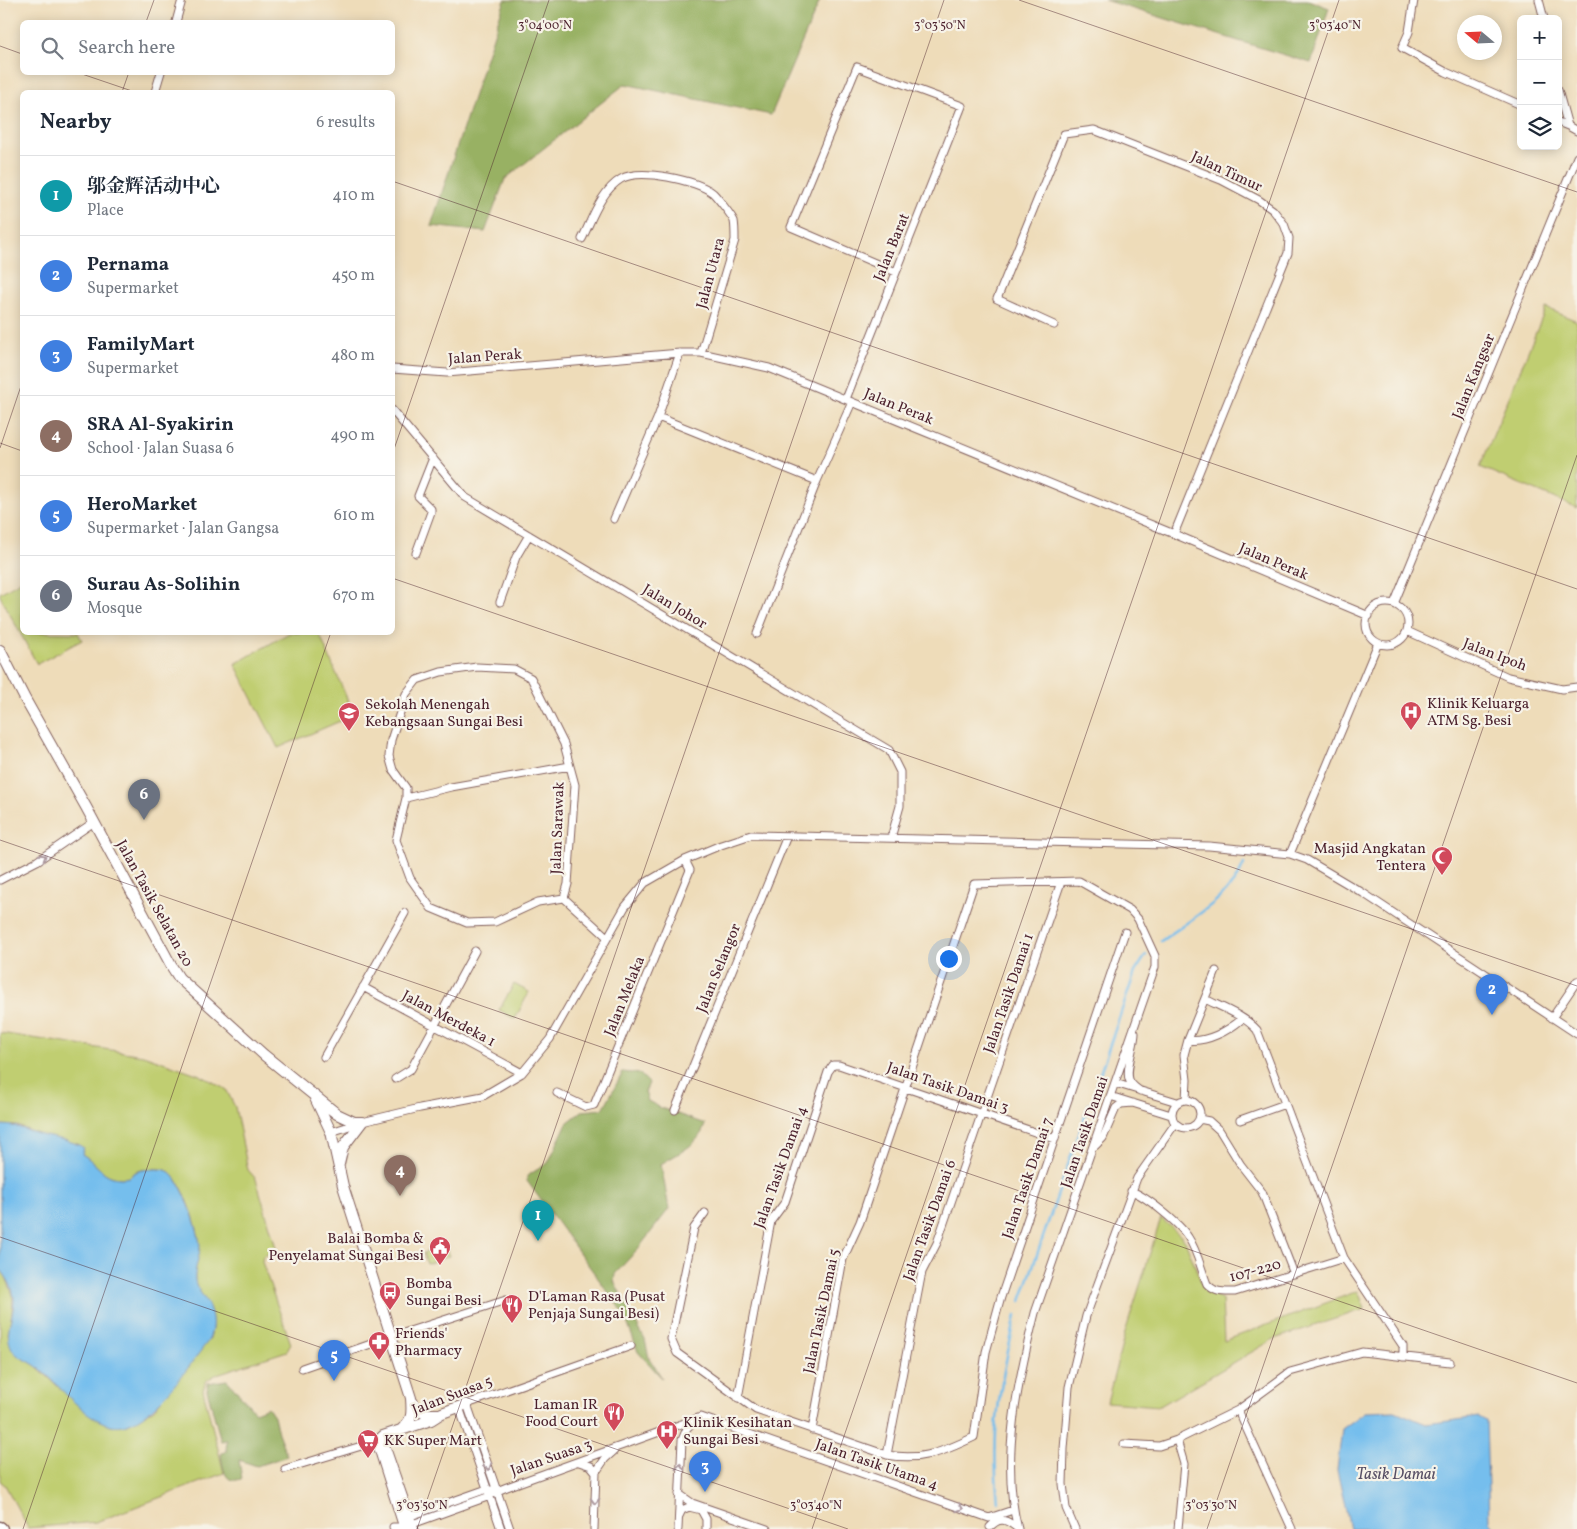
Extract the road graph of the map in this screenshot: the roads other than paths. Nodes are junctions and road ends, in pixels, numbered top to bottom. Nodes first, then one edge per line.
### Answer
1 (182, 0) edge
2 (1414, 0) edge
3 (1539, 0) edge
4 (1543, 15) edge
5 (177, 20) edge
6 (160, 75) edge
7 (156, 90) edge
8 (1517, 103) edge
9 (1562, 104) edge
10 (1562, 124) edge
11 (1568, 126) junction
12 (1577, 131) edge
13 (1577, 158) edge
14 (582, 240) dead end
15 (896, 272) junction
16 (1054, 325) dead end
17 (680, 353) junction
18 (701, 353) junction
19 (395, 369) edge
20 (849, 400) junction
21 (395, 414) edge
22 (658, 417) junction
23 (433, 458) junction
24 (817, 481) junction
25 (614, 519) dead end
26 (1174, 534) junction
27 (529, 535) junction
28 (416, 553) dead end
29 (500, 602) dead end
30 (1394, 604) junction
31 (1369, 616) junction
32 (1407, 632) junction
33 (756, 634) dead end
34 (1378, 643) junction
35 (2, 657) edge
36 (1577, 687) edge
37 (570, 766) junction
38 (406, 798) junction
39 (94, 822) junction
40 (787, 836) junction
41 (891, 838) junction
42 (1290, 854) junction
43 (685, 860) junction
44 (0, 880) edge
45 (1060, 882) junction
46 (974, 884) joint
47 (564, 898) junction
48 (405, 913) dead end
49 (1124, 932) dead end
50 (607, 937) junction
51 (475, 951) dead end
52 (1216, 971) dead end
53 (1577, 981) edge
54 (363, 987) junction
55 (1205, 999) junction
56 (1552, 1018) junction
57 (1242, 1019) junction
58 (434, 1025) junction
59 (1135, 1025) junction
60 (1577, 1034) edge
61 (1188, 1040) junction
62 (324, 1057) dead end
63 (833, 1065) joint
64 (522, 1073) junction
65 (395, 1079) dead end
66 (1115, 1084) junction
67 (906, 1087) junction
68 (1140, 1091) junction
69 (558, 1093) dead end
70 (314, 1095) junction
71 (1110, 1096) junction
72 (1186, 1100) junction
73 (1178, 1102) junction
74 (1133, 1103) junction
75 (1285, 1104) junction
76 (674, 1110) dead end
77 (981, 1113) junction
78 (1171, 1115) junction
79 (1200, 1119) junction
80 (1240, 1120) dead end
81 (362, 1122) junction
82 (1175, 1124) junction
83 (331, 1132) junction
84 (1055, 1139) junction
85 (1093, 1148) junction
86 (338, 1166) junction
87 (1131, 1191) junction
88 (705, 1213) dead end
89 (1344, 1258) junction
90 (1294, 1274) junction
91 (506, 1300) dead end
92 (391, 1337) junction
93 (631, 1346) dead end
94 (1403, 1356) junction
95 (1450, 1362) dead end
96 (302, 1368) dead end
97 (410, 1398) junction
98 (738, 1398) junction
99 (463, 1405) junction
100 (1238, 1410) junction
101 (442, 1413) junction
102 (698, 1418) junction
103 (669, 1429) junction
104 (401, 1430) junction
105 (812, 1430) junction
106 (682, 1440) junction
107 (1177, 1440) junction
108 (378, 1441) junction
109 (1124, 1444) dead end
110 (617, 1448) junction
111 (887, 1455) junction
112 (579, 1462) junction
113 (285, 1469) dead end
114 (596, 1472) junction
115 (497, 1491) junction
116 (489, 1492) junction
117 (679, 1494) junction
118 (1013, 1510) junction
119 (724, 1514) junction
120 (679, 1516) junction
121 (989, 1518) junction
122 (407, 1524) edge
123 (707, 1526) edge
124 (390, 1528) edge
125 (990, 1528) edge
126 (501, 1529) edge
127 (510, 1529) edge
128 (594, 1529) edge
129 (678, 1529) edge
130 (767, 1529) edge
131 (1018, 1529) edge
132 (1075, 1529) edge
133 (1178, 1529) edge
134 (1292, 1529) edge

1 - 5 street
2 - 8 street
3 - 4 street
6 - 7 street
9 - 11 street
10 - 11 street
11 - 12 street
13 - 30 street, Jalan Kangsar
14 - 18 street, Jalan Utara
15 - 15 street, Jalan Barat
15 - 20 street, Jalan Barat
16 - 26 street, Jalan Timur
17 - 18 street, Jalan Perak
17 - 19 street, Jalan Perak
17 - 22 street
18 - 20 street, Jalan Perak
20 - 24 street, Jalan Barat
20 - 26 street, Jalan Perak
21 - 23 street, Jalan Johor
22 - 24 street
22 - 25 street
23 - 27 street, Jalan Johor
23 - 28 street
24 - 33 street, Jalan Barat
26 - 31 street, Jalan Perak
27 - 29 street
27 - 41 street, Jalan Johor
30 - 31 street
30 - 32 street
31 - 34 street
32 - 34 street
32 - 36 street, Jalan Ipoh
34 - 42 street
35 - 39 street, Jalan Tasik Selatan 20
37 - 38 street
37 - 38 street, Jalan Sarawak
37 - 47 street, Jalan Sarawak
38 - 47 street
44 -> 39 street
39 - 70 street, Jalan Tasik Selatan 20
40 - 41 street
40 - 43 street
40 - 76 street, Jalan Selangor
41 - 42 street
42 - 56 street
43 - 50 street
43 - 69 street, Jalan Melaka
45 - 46 street, Jalan Tasik Damai
45 - 59 street, Jalan Tasik Damai
45 - 77 street, Jalan Tasik Damai 1
46 - 67 street, Jalan Tasik Damai 5
47 - 50 street
48 - 54 street
49 - 84 street, Jalan Tasik Damai 7
50 - 64 street
51 - 58 street
52 - 55 street
53 - 56 street
54 - 58 street, Jalan Merdeka 1
54 - 62 street
55 - 57 street
55 - 61 street
56 - 60 street
57 - 61 street
57 - 75 street
58 - 64 street, Jalan Merdeka 1
58 - 65 street
59 - 66 street, Jalan Tasik Damai
59 - 68 street
61 - 72 street
63 - 67 street, Jalan Tasik Damai 3
63 - 98 street, Jalan Tasik Damai 4
64 - 81 street
66 - 68 street
66 - 71 street, Jalan Tasik Damai
67 - 77 street, Jalan Tasik Damai 3
67 - 105 street, Jalan Tasik Damai 5
68 - 73 street
70 - 81 street
70 - 83 street, Jalan Tasik Selatan 20
71 - 74 street
71 - 85 street, Jalan Tasik Damai
72 - 73 street
72 - 79 street
73 - 78 street
74 - 78 street
74 - 85 street
75 - 80 street
75 - 89 street
77 - 84 street, Jalan Tasik Damai 3
77 - 111 street, Jalan Tasik Damai 6
78 - 82 street
79 - 82 street
79 - 90 street
81 - 83 street
81 - 86 street
82 - 87 street
83 - 86 street, Jalan Tasik Selatan 20
84 - 111 street, Jalan Tasik Damai 7
85 - 118 street, Jalan Tasik Damai
86 - 92 street, Jalan Tasik Selatan 20
87 - 90 street, 107-220
87 - 132 street
88 - 98 street
89 - 90 street, 107-220
89 - 94 street
91 - 92 street
92 - 96 street
92 - 97 street, Jalan Tasik Selatan 20
93 - 99 street, Jalan Suasa 5
94 - 95 street
94 - 100 street
97 - 101 street
97 - 104 street
98 - 105 street
99 - 101 street, Jalan Suasa 5
99 -> 115 street
99 - 116 street
100 - 107 street
100 - 134 street
101 - 104 street, Jalan Suasa 5
102 - 103 street, Jalan Suasa 3
102 - 106 street
102 -> 121 street, Jalan Tasik Utama 4
103 - 106 street
103 - 110 street, Jalan Suasa 3
104 - 108 street, Jalan Suasa 5
105 - 111 street
117 -> 106 street
107 - 109 street
107 - 133 street
108 - 113 street, Jalan Suasa 5
108 - 122 street
110 - 112 street, Jalan Suasa 3
110 - 114 street
112 - 114 street
112 - 115 street, Jalan Suasa 3
114 -> 128 street
115 - 116 street, Jalan Suasa 3
115 - 127 street
116 - 122 street, Jalan Suasa 3
116 - 126 street
117 - 119 street
117 - 120 street
118 - 121 street
118 - 131 street, Jalan Tasik Damai
119 - 123 street
119 - 130 street
120 - 123 street
120 - 129 street
121 - 125 street
122 - 124 street, Jalan Suasa 3
125 - 131 street

